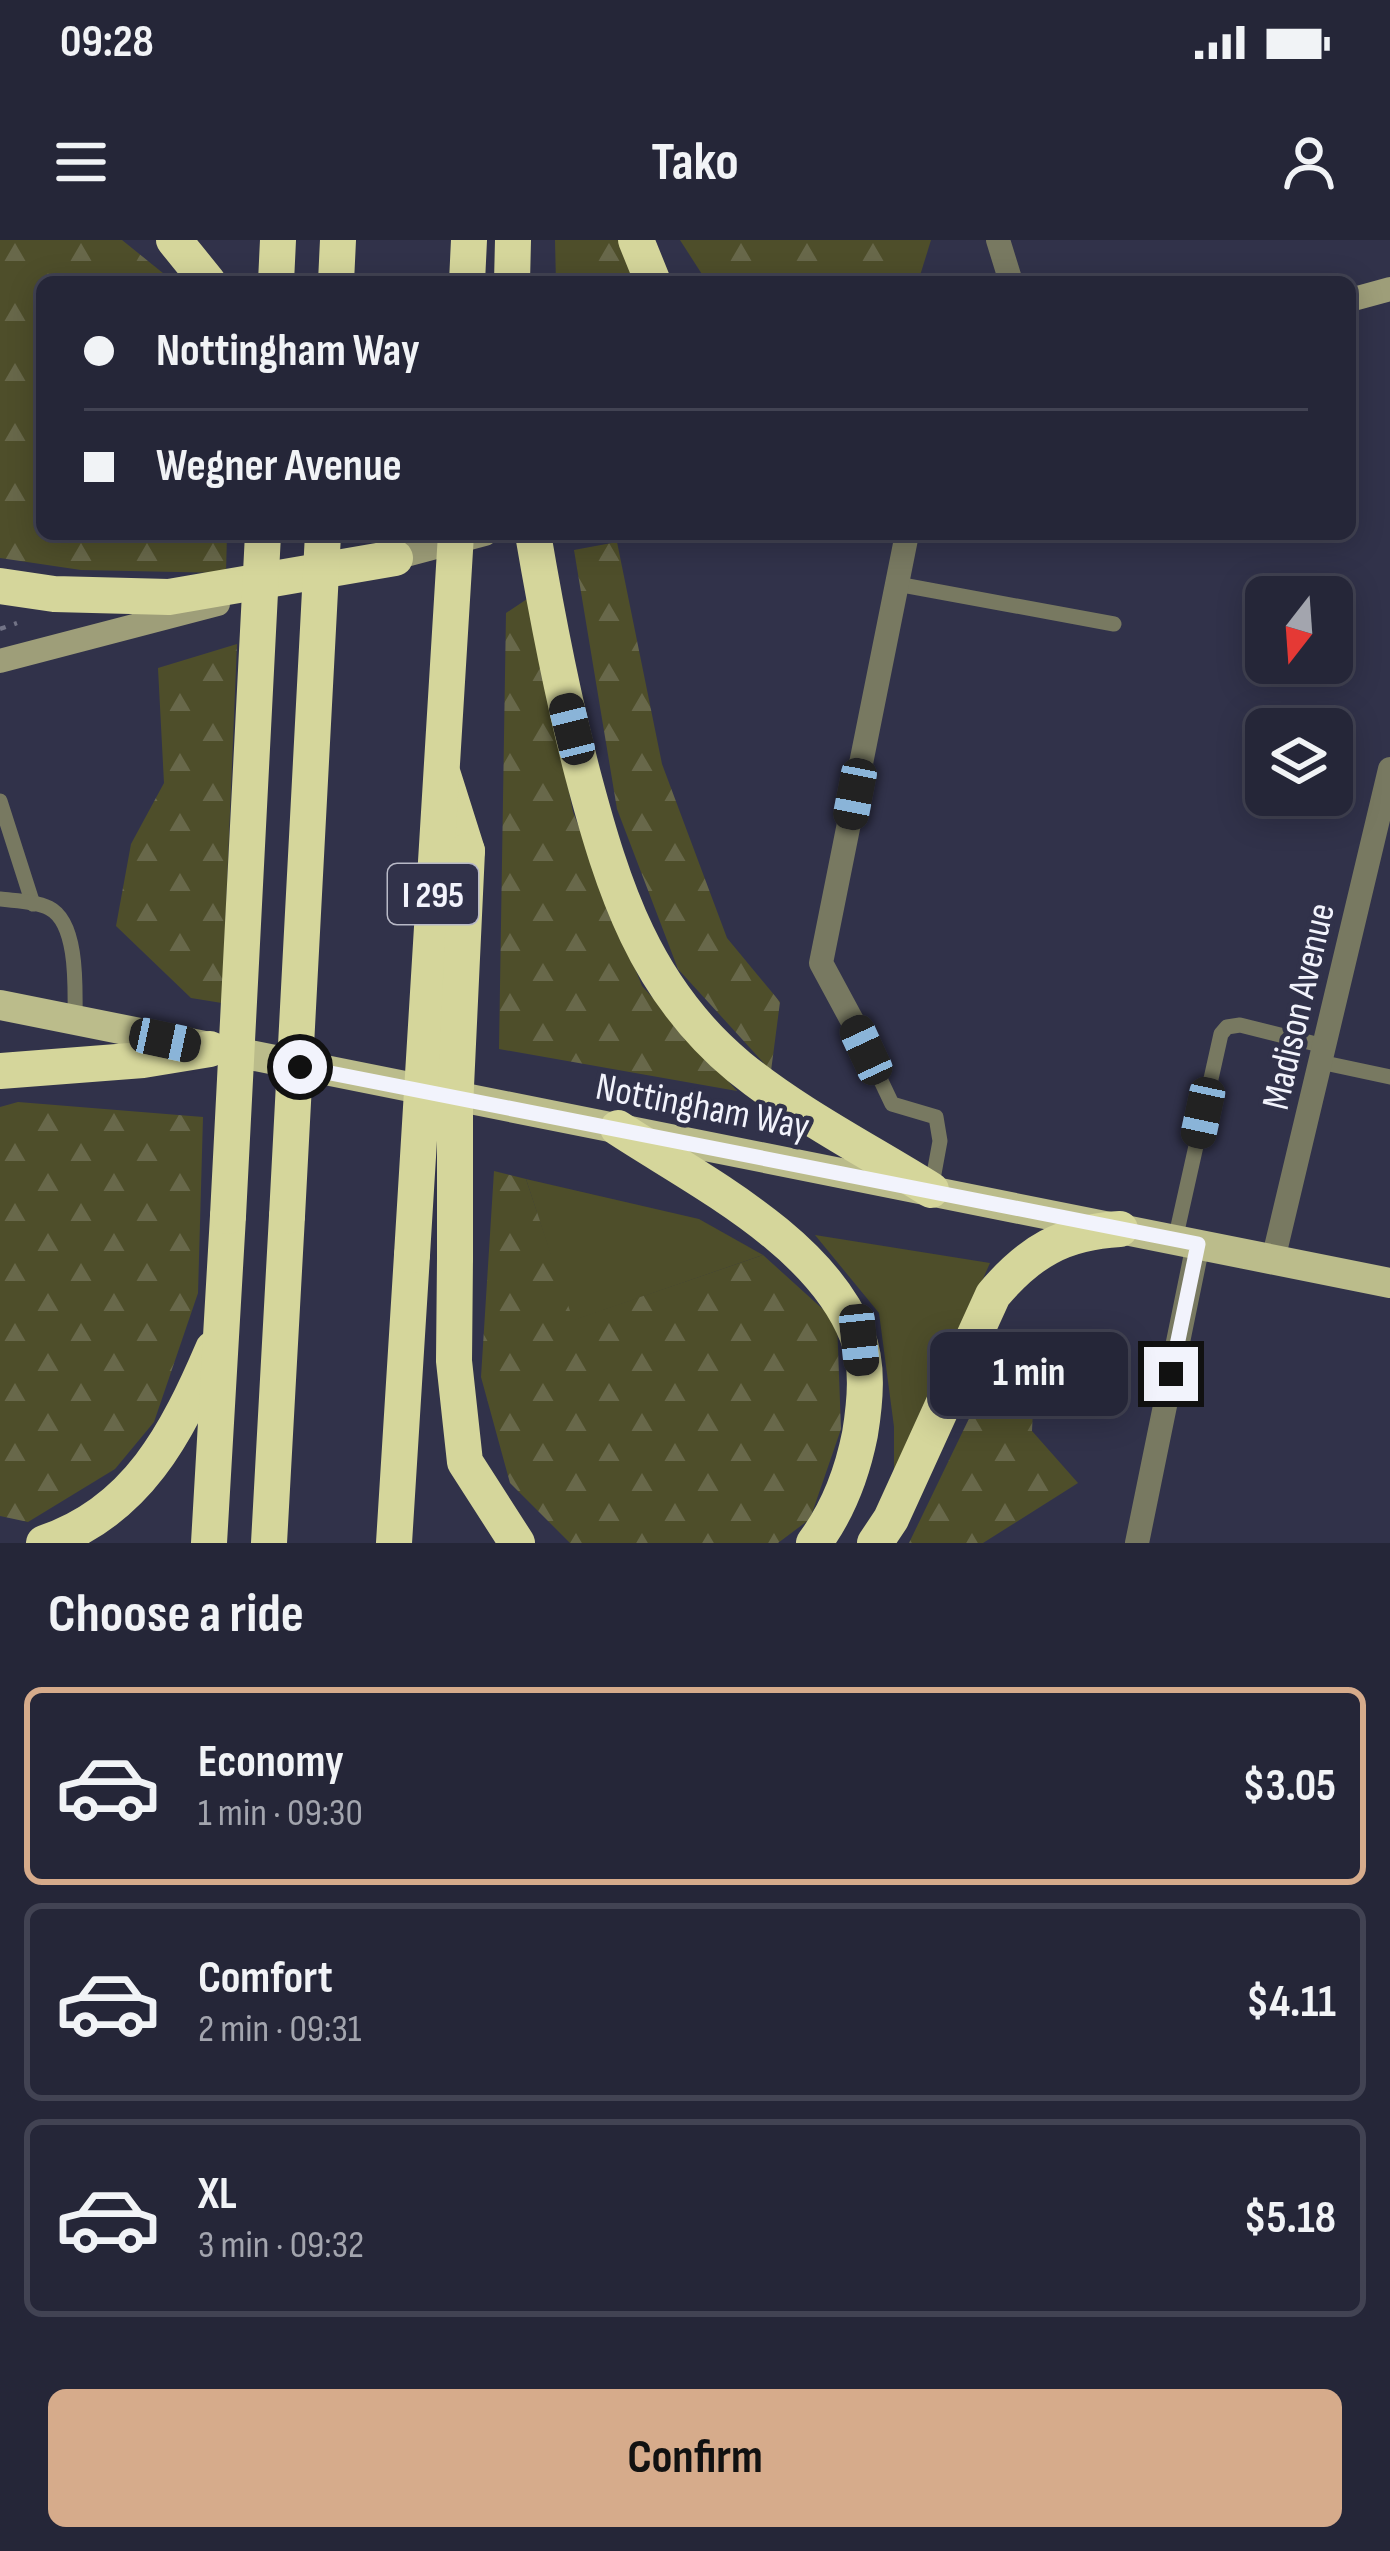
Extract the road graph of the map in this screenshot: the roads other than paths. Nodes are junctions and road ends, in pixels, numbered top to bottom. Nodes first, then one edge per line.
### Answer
1 (174, 240) edge
2 (278, 240) edge
3 (338, 240) edge
4 (469, 240) edge
5 (513, 240) edge
6 (636, 240) edge
7 (998, 240) edge
8 (204, 276) edge
9 (276, 276) edge
10 (336, 276) edge
11 (467, 276) edge
12 (512, 276) edge
13 (651, 276) edge
14 (1009, 276) edge
15 (1390, 290) edge
16 (1356, 298) edge
17 (246, 540) edge
18 (263, 540) edge
19 (323, 540) edge
20 (456, 540) edge
21 (462, 540) edge
22 (534, 540) edge
23 (906, 540) edge
24 (395, 558) junction
25 (897, 584) junction
26 (0, 586) edge
27 (1114, 624) dead end
28 (0, 661) edge
29 (253, 722) junction
30 (440, 765) junction
31 (1390, 769) edge
32 (0, 801) edge
33 (0, 899) edge
34 (33, 904) junction
35 (0, 1005) edge
36 (75, 1020) junction
37 (855, 1026) joint
38 (210, 1049) junction
39 (1322, 1054) junction
40 (0, 1071) edge
41 (1390, 1078) edge
42 (618, 1128) junction
43 (931, 1190) junction
44 (1120, 1229) junction
45 (1186, 1242) junction
46 (1274, 1260) junction
47 (1390, 1283) edge
48 (224, 1324) junction
49 (44, 1543) edge
50 (209, 1543) edge
51 (269, 1543) edge
52 (394, 1543) edge
53 (517, 1543) edge
54 (814, 1543) edge
55 (875, 1543) edge
56 (1137, 1543) edge

1 - 8 highway
2 - 9 highway
3 - 10 highway
4 - 11 highway
5 - 12 highway
6 - 13 highway
7 - 14 street
15 - 16 main road
17 - 29 highway, bridge
18 - 29 highway, bridge
19 - 51 highway, bridge
20 - 30 highway, I 295, bridge
21 - 24 main road
22 - 43 highway
23 - 25 street
24 - 26 highway
24 - 28 main road
25 - 27 lane
25 - 37 street
29 - 48 highway, bridge
30 - 52 highway, I 295, bridge
30 - 53 highway, bridge
31 - 39 street, Madison Avenue
32 - 34 lane
33 - 34 lane
34 - 36 lane
35 - 36 main road, Nottingham Way
36 - 38 main road, Nottingham Way
37 - 43 lane
38 - 40 highway
38 - 42 main road, Nottingham Way
39 - 41 lane
39 - 45 lane
39 - 46 street, Madison Avenue
42 - 43 main road, Nottingham Way
42 - 54 highway
43 - 44 main road, Nottingham Way
44 - 45 main road, Nottingham Way
44 - 55 highway
45 - 46 main road, Nottingham Way
45 - 56 street
46 - 47 main road, Nottingham Way
48 - 49 highway
48 - 50 highway

